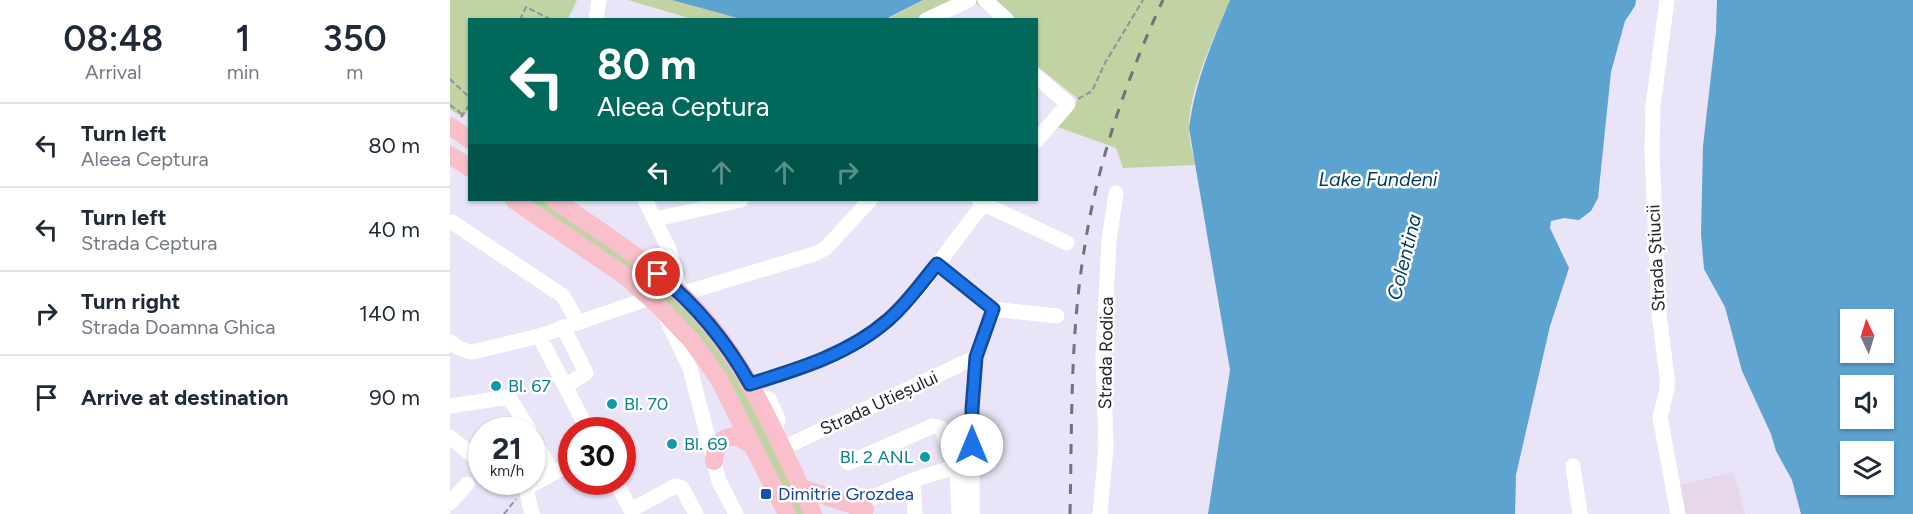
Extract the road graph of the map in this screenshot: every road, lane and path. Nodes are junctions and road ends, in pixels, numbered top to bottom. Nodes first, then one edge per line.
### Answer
1 (599, 0) edge
2 (969, 0) edge
3 (986, 0) edge
4 (1143, 0) edge
5 (1667, 0) edge
6 (521, 18) edge
7 (548, 18) edge
8 (596, 18) edge
9 (930, 18) edge
10 (1005, 18) edge
11 (1038, 78) edge
12 (450, 79) edge
13 (468, 96) edge
14 (1068, 104) junction
15 (450, 105) edge
16 (468, 106) edge
17 (457, 120) edge
18 (468, 137) edge
19 (1038, 139) edge
20 (450, 154) edge
21 (468, 167) edge
22 (1116, 193) dead end
23 (515, 201) edge
24 (556, 201) edge
25 (646, 201) edge
26 (737, 201) edge
27 (869, 201) edge
28 (983, 201) edge
29 (656, 219) junction
30 (452, 222) dead end
31 (1067, 243) dead end
32 (937, 264) junction
33 (681, 294) junction
34 (654, 301) junction
35 (993, 309) junction
36 (1057, 316) dead end
37 (578, 322) junction
38 (563, 327) junction
39 (539, 336) junction
40 (450, 342) edge
41 (976, 357) junction
42 (565, 386) junction
43 (752, 389) junction
44 (450, 406) edge
45 (516, 409) junction
46 (508, 417) edge
47 (521, 417) edge
48 (581, 417) edge
49 (450, 437) edge
50 (778, 442) junction
51 (752, 445) junction
52 (468, 452) edge
53 (546, 460) edge
54 (714, 461) junction
55 (848, 463) dead end
56 (964, 464) junction
57 (1573, 466) dead end
58 (558, 470) edge
59 (553, 472) junction
60 (546, 476) edge
61 (913, 480) junction
62 (467, 484) dead end
63 (801, 488) junction
64 (528, 495) edge
65 (623, 495) edge
66 (450, 503) edge
67 (870, 507) edge
68 (632, 512) edge
69 (532, 514) edge
70 (696, 514) edge
71 (736, 514) edge
72 (787, 514) edge
73 (813, 514) edge
74 (843, 514) edge
75 (915, 514) edge
76 (959, 514) edge
77 (972, 514) edge
78 (1100, 514) edge
79 (1580, 514) edge
80 (1678, 514) edge

1 - 8 street
2 - 9 street
3 - 10 street
4 - 14 path
5 - 80 street, Strada Știucii
6 - 7 path
11 - 14 street
12 - 13 path
14 - 19 street
15 - 17 path
16 - 17 path
17 - 18 main road
20 - 21 main road
22 - 78 street, Strada Rodica
23 - 34 main road
24 - 33 main road
25 - 29 street
26 - 29 street
27 - 33 street
28 - 31 street
28 - 32 street
29 - 33 street
30 - 37 street
32 - 35 street
32 - 43 street
33 - 43 main road
34 - 37 street
34 - 51 main road
34 - 54 street
35 - 36 street
35 - 41 street
37 - 38 street
38 - 39 street
38 - 42 street
39 - 40 street
39 - 42 street
41 - 50 street, Strada Utieșului
41 - 56 street
42 - 48 street
43 - 50 main road
44 - 45 street
45 - 46 path
45 - 47 street
49 - 52 street
50 - 63 main road
51 - 54 main road
51 - 72 main road
53 - 59 street
54 - 71 street
55 - 56 street
56 - 61 street
56 - 76 street
56 - 77 street
57 - 79 street
58 - 59 street
59 - 60 street
61 - 67 street
61 - 75 street
62 - 66 street
63 - 67 main road
63 - 73 main road
64 - 69 street
65 - 68 street
67 - 74 main road
68 - 70 street

